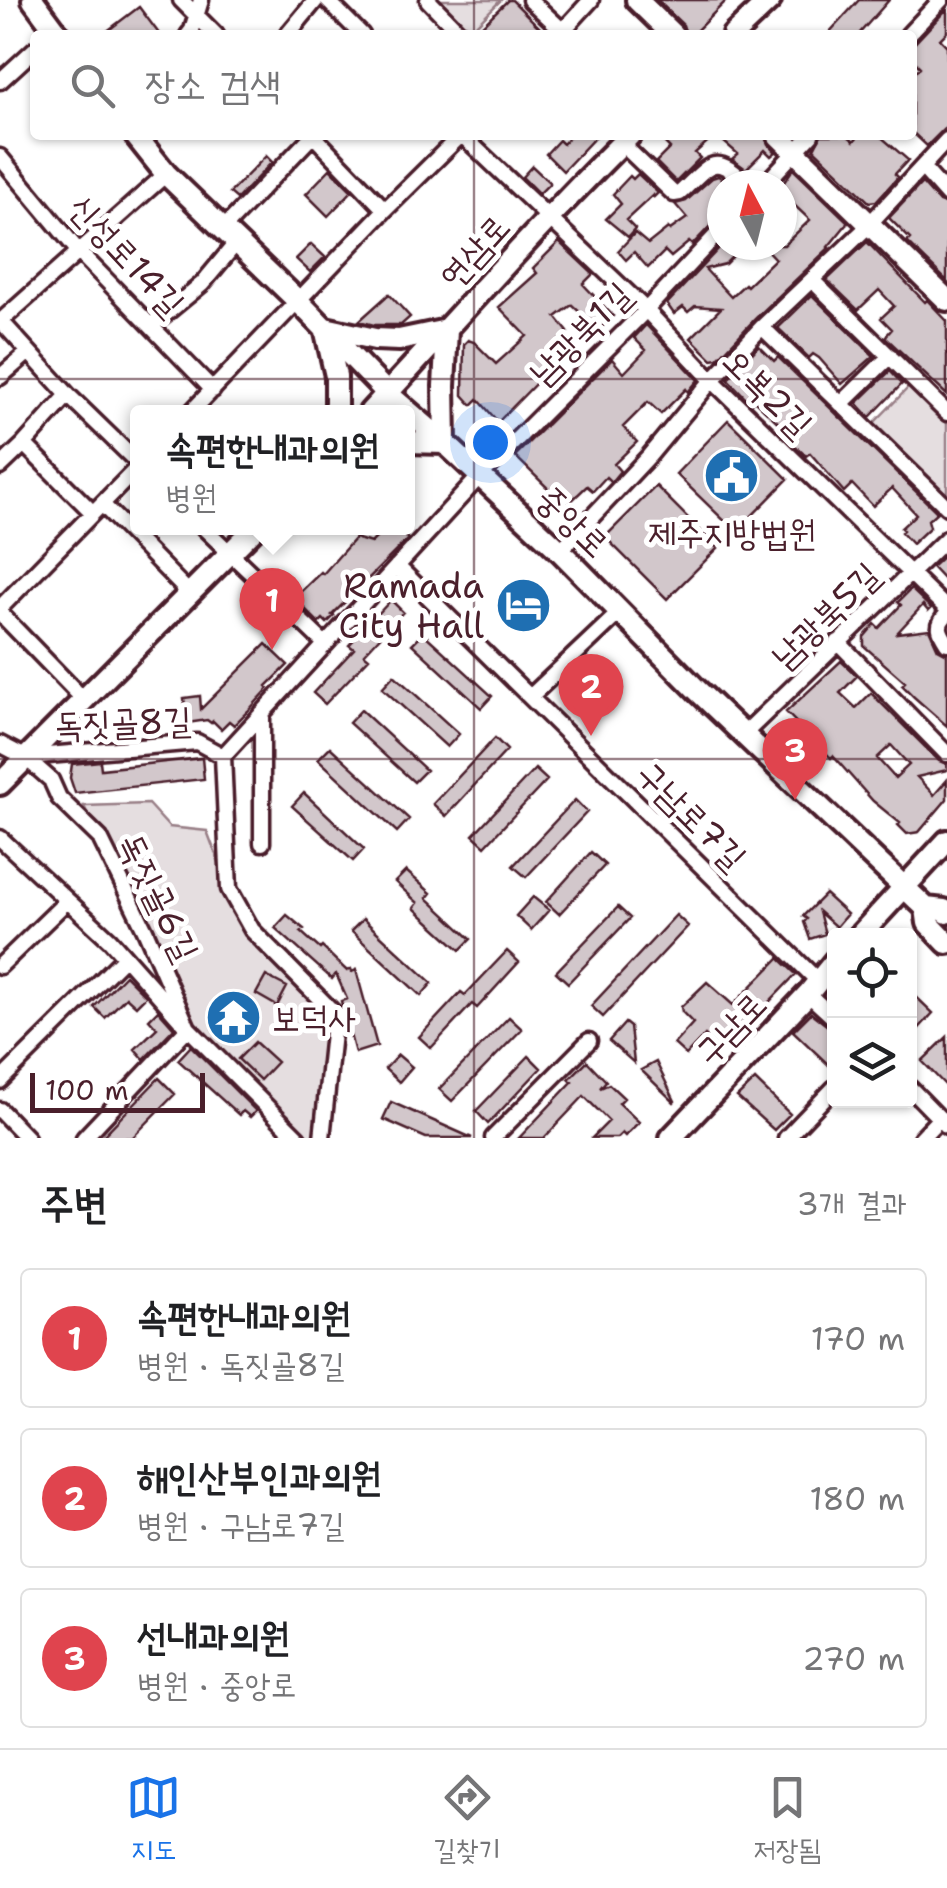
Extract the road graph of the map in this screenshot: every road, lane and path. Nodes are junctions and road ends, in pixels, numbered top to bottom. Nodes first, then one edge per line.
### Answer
1 (33, 0) edge
2 (181, 0) edge
3 (316, 0) edge
4 (326, 0) edge
5 (428, 0) edge
6 (530, 0) edge
7 (591, 0) edge
8 (638, 0) edge
9 (770, 0) edge
10 (941, 0) edge
11 (199, 7) edge
12 (53, 30) edge
13 (213, 30) edge
14 (291, 30) edge
15 (357, 30) edge
16 (457, 30) edge
17 (558, 30) edge
18 (564, 30) edge
19 (668, 30) edge
20 (738, 30) edge
21 (913, 30) edge
22 (30, 53) edge
23 (0, 80) edge
24 (139, 140) edge
25 (309, 140) edge
26 (318, 140) edge
27 (457, 140) edge
28 (467, 140) edge
29 (625, 140) edge
30 (627, 140) edge
31 (783, 140) edge
32 (807, 140) edge
33 (947, 140) edge
34 (796, 152) junction
35 (0, 157) edge
36 (923, 168) junction
37 (732, 170) edge
38 (779, 170) edge
39 (166, 174) junction
40 (947, 195) edge
41 (385, 210) junction
42 (548, 217) junction
43 (869, 225) junction
44 (230, 236) junction
45 (707, 245) edge
46 (79, 252) junction
47 (812, 280) junction
48 (947, 300) edge
49 (299, 302) junction
50 (646, 310) junction
51 (0, 321) edge
52 (150, 326) junction
53 (762, 327) junction
54 (325, 328) junction
55 (447, 330) junction
56 (29, 352) junction
57 (890, 356) junction
58 (0, 378) edge
59 (712, 380) junction
60 (213, 390) junction
61 (387, 393) junction
62 (68, 395) junction
63 (841, 404) junction
64 (198, 405) edge
65 (336, 405) edge
66 (376, 405) edge
67 (401, 405) edge
68 (947, 413) edge
69 (415, 417) edge
70 (415, 442) edge
71 (445, 443) junction
72 (24, 444) junction
73 (130, 458) edge
74 (0, 468) edge
75 (130, 473) edge
76 (480, 476) junction
77 (947, 507) edge
78 (98, 508) junction
79 (212, 535) edge
80 (249, 535) edge
81 (947, 538) edge
82 (560, 551) junction
83 (231, 553) junction
84 (396, 566) junction
85 (911, 574) junction
86 (190, 594) junction
87 (0, 611) edge
88 (621, 611) junction
89 (947, 611) edge
90 (838, 642) junction
91 (947, 643) edge
92 (324, 644) junction
93 (530, 697) junction
94 (85, 701) junction
95 (262, 712) junction
96 (744, 734) junction
97 (0, 744) edge
98 (947, 754) edge
99 (223, 756) junction
100 (25, 757) junction
101 (0, 784) edge
102 (0, 838) edge
103 (947, 841) edge
104 (262, 843) dead end
105 (904, 886) junction
106 (67, 901) junction
107 (926, 908) junction
108 (947, 913) edge
109 (866, 928) edge
110 (947, 943) edge
111 (125, 957) junction
112 (0, 966) edge
113 (827, 970) edge
114 (813, 987) junction
115 (827, 1008) edge
116 (188, 1028) junction
117 (589, 1042) dead end
118 (0, 1081) edge
119 (827, 1095) edge
120 (917, 1095) edge
121 (0, 1110) edge
122 (944, 1122) edge
123 (27, 1138) edge
124 (84, 1138) edge
125 (298, 1138) edge
126 (322, 1138) edge
127 (493, 1138) edge
128 (671, 1138) edge
129 (786, 1138) edge
130 (921, 1138) edge

1 - 12 main road
2 - 11 street
3 - 14 street
4 - 15 street
5 - 16 street
6 - 17 street
7 - 18 street
8 - 19 main road
9 - 20 main road
10 - 21 street
11 - 13 street
22 - 23 street
24 - 39 main road, 중앙로
25 - 44 street
26 - 41 street
27 - 41 street
28 - 42 street, 오복2길
29 - 42 main road, 연삼로
30 - 37 street
31 - 34 main road
32 - 34 street
33 - 36 street
34 - 38 street
34 - 43 main road
35 - 46 street, 신성로14길
36 - 40 street
36 - 43 street
39 - 44 main road, 중앙로
39 - 46 street
41 - 49 street
42 - 50 street, 오복2길
42 - 55 main road, 연삼로
43 - 47 street
43 - 48 main road
44 - 49 main road, 중앙로
44 - 52 street
45 - 50 street, 남광북1길
46 - 51 street
46 - 52 street, 신성로14길
47 - 53 street
47 - 57 street
49 - 54 main road, 중앙로
49 - 60 street
50 - 59 street, 오복2길
50 - 76 street, 남광북1길
51 - 56 street
52 - 60 street, 신성로14길
53 - 59 street
53 - 63 street
54 - 55 main road
54 - 61 main road, 중앙로
54 - 65 main road
55 - 61 main road, 연삼로
55 - 71 main road
56 - 58 street
56 - 62 street
57 - 63 street
57 - 68 street
59 - 82 street
59 - 85 street, 오복2길
60 - 64 street
61 - 66 main road, 연삼로
61 - 67 main road, 중앙로
62 - 72 street
62 - 73 street
63 - 77 street
69 - 71 main road, 중앙로
70 - 71 main road
71 - 76 main road, 중앙로
72 - 74 street
72 - 78 street
75 - 78 street
76 - 82 main road, 중앙로
76 - 84 street
78 - 86 street
78 - 87 street
79 - 83 street
80 - 83 main road
81 - 85 street, 남광북5길
82 - 88 main road, 중앙로
83 - 86 main road
83 - 92 street
84 - 92 street
84 - 93 street, 구남로7길
85 - 89 street, 오복2길
85 - 90 street, 남광북5길
86 - 94 main road
87 - 94 street
88 - 93 street
88 - 96 main road, 중앙로
89 - 91 street
90 - 96 street, 남광북5길
90 - 98 street
92 - 95 street, 독짓골8길
93 - 114 street, 구남로7길
94 - 100 main road
95 - 99 street, 독짓골8길
95 - 104 street
96 - 105 main road, 중앙로
97 - 100 street
99 - 100 street, 독짓골8길
99 - 126 street, 독짓골8길
100 - 101 main road
100 - 116 street, 독짓골6길
102 - 106 street, 독짓골6길
103 - 105 main road
105 - 107 main road, 중앙로
105 - 109 main road
106 - 111 street, 독짓골6길
106 - 112 street
107 - 108 main road
107 - 110 main road, 중앙로
111 - 116 street, 독짓골6길
111 - 118 street
113 - 114 main road, 구남로
114 - 115 street, 구남로7길
114 - 128 main road, 구남로
116 - 124 street
116 - 125 street, 독짓골6길
117 - 127 street
119 - 129 street
120 - 122 street
121 - 123 street
122 - 130 street

